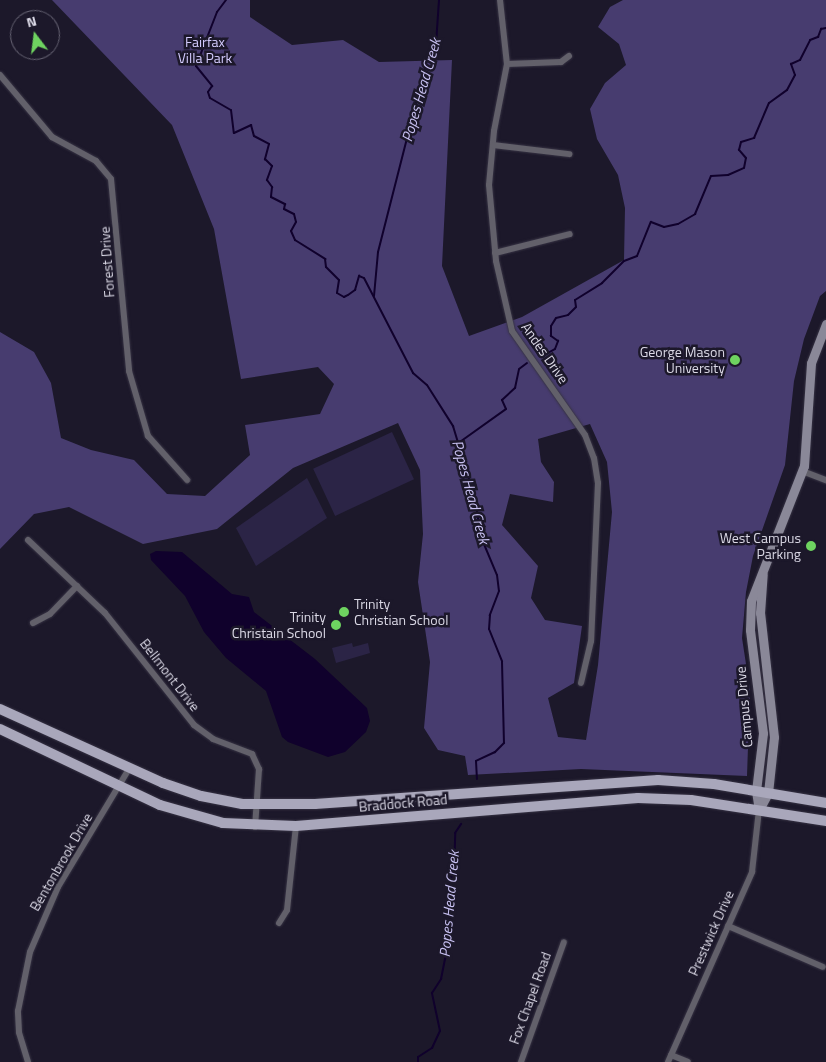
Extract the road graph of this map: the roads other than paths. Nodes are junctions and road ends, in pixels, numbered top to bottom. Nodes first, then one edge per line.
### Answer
1 (500, 0) edge
2 (569, 56) dead end
3 (507, 64) junction
4 (0, 75) edge
5 (493, 145) junction
6 (568, 154) dead end
7 (570, 234) dead end
8 (495, 253) junction
9 (826, 324) edge
10 (802, 472) junction
11 (187, 480) dead end
12 (826, 480) edge
13 (28, 540) dead end
14 (765, 560) junction
15 (77, 586) junction
16 (33, 623) dead end
17 (581, 683) dead end
18 (0, 709) edge
19 (0, 729) edge
20 (130, 768) junction
21 (118, 787) junction
22 (756, 791) junction
23 (768, 793) junction
24 (826, 803) edge
25 (257, 805) junction
26 (759, 810) junction
27 (826, 821) edge
28 (255, 826) junction
29 (296, 826) junction
30 (279, 923) dead end
31 (728, 926) junction
32 (564, 942) dead end
33 (823, 967) dead end
34 (672, 1054) junction
35 (28, 1062) edge
36 (521, 1062) edge
37 (668, 1062) edge
38 (688, 1062) edge

1 - 3 street, Andes Drive
2 - 3 street
3 - 5 street, Andes Drive
4 - 11 street, Forest Drive
5 - 6 street
5 - 8 street, Andes Drive
7 - 8 street
8 - 17 street, Andes Drive
9 - 10 street, Campus Drive
10 - 12 street
10 - 14 street, Campus Drive
13 - 15 street, Bellmont Drive
14 - 22 street, Campus Drive
14 - 23 street, Campus Drive
15 - 16 street
15 - 25 street, Bellmont Drive
18 - 20 main road, Braddock Road
19 - 21 main road, Braddock Road
20 - 21 street, Bentonbrook Drive
20 - 25 main road, Braddock Road
21 - 28 main road, Braddock Road
21 - 35 street, Bentonbrook Drive
22 - 23 main road, Braddock Road
22 - 25 main road, Braddock Road
22 - 26 street, Campus Drive
23 - 24 main road, Braddock Road
23 - 26 street, Campus Drive
25 - 28 street, Bellmont Drive
26 - 27 main road, Braddock Road
26 - 29 main road, Braddock Road
26 - 31 street, Prestwick Drive
28 - 29 main road, Braddock Road
29 - 30 street
31 - 33 street
31 - 34 street, Prestwick Drive
32 - 36 street, Fox Chapel Road
34 - 37 street, Prestwick Drive
34 - 38 street

